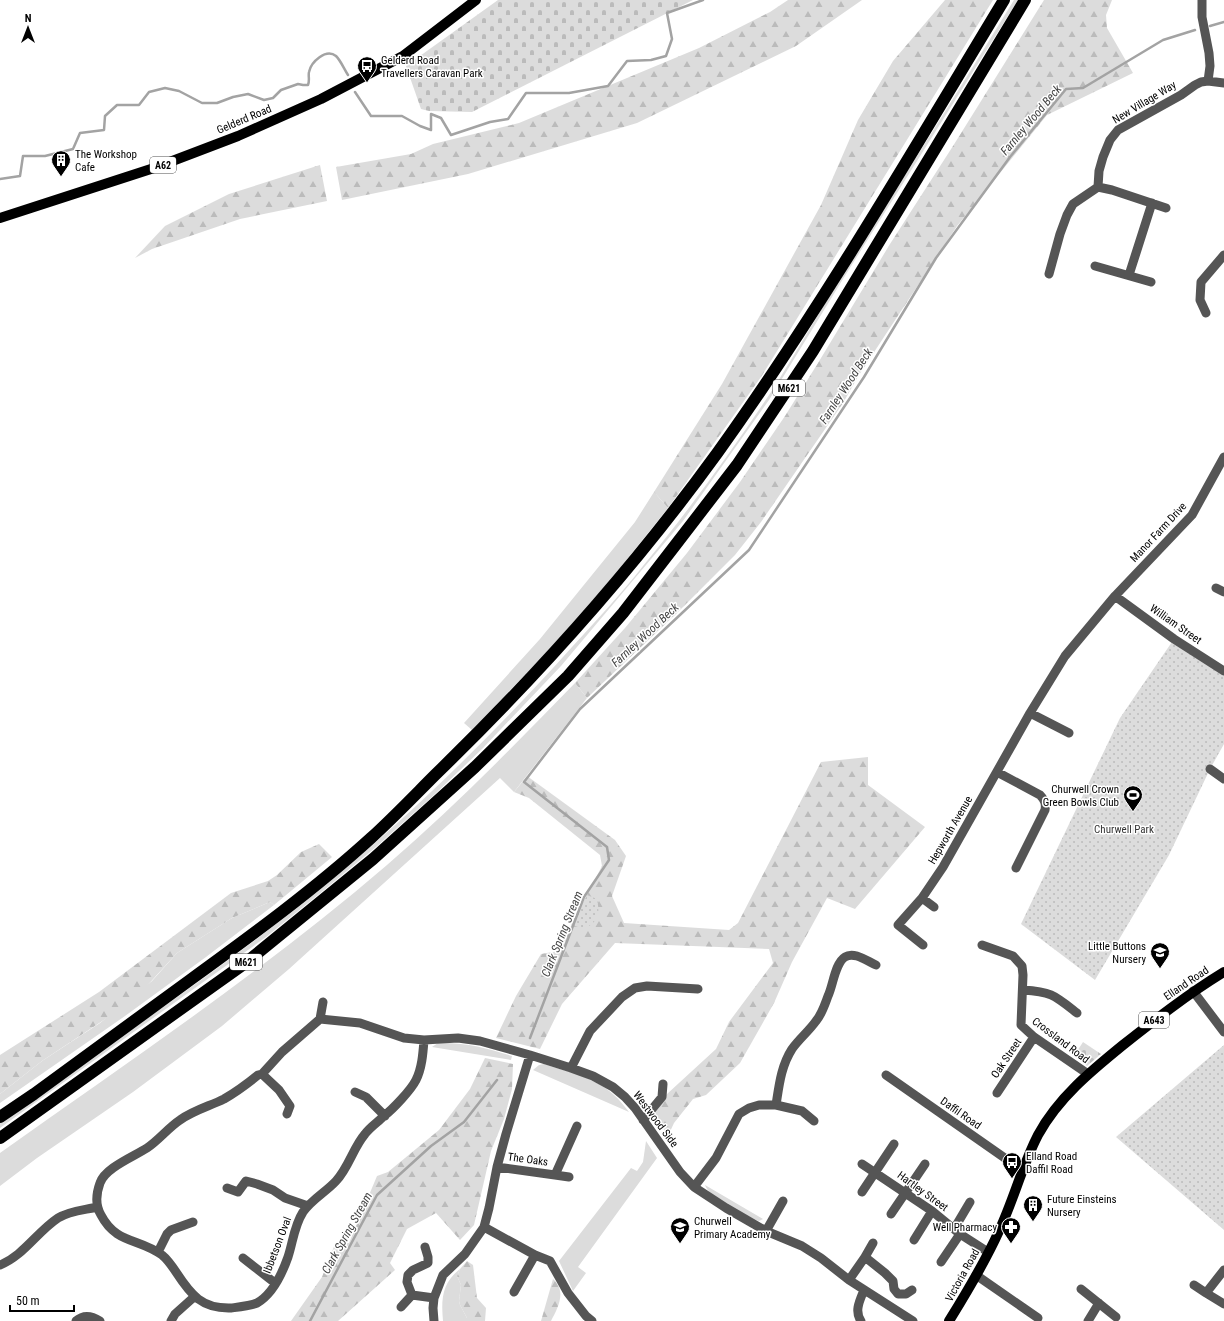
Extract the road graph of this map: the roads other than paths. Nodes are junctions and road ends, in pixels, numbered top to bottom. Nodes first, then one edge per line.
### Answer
1 (476, 0) edge
2 (1004, 0) edge
3 (1025, 0) edge
4 (1202, 0) edge
5 (1208, 81) junction
6 (1224, 83) edge
7 (1098, 187) junction
8 (1152, 203) junction
9 (1166, 208) dead end
10 (0, 218) edge
11 (1224, 255) edge
12 (1095, 266) dead end
13 (1049, 274) dead end
14 (1129, 275) junction
15 (1151, 282) dead end
16 (1206, 313) dead end
17 (1224, 458) edge
18 (1115, 596) junction
19 (1224, 671) edge
20 (1030, 713) junction
21 (1069, 733) dead end
22 (1210, 769) dead end
23 (997, 772) junction
24 (1224, 779) edge
25 (1016, 868) dead end
26 (922, 898) junction
27 (934, 907) dead end
28 (923, 945) dead end
29 (982, 945) dead end
30 (876, 965) dead end
31 (1224, 972) edge
32 (698, 989) dead end
33 (1022, 990) junction
34 (1193, 991) junction
35 (323, 1002) dead end
36 (1077, 1013) dead end
37 (320, 1019) junction
38 (1224, 1032) edge
39 (1034, 1037) junction
40 (424, 1040) junction
41 (530, 1055) junction
42 (571, 1068) junction
43 (262, 1074) junction
44 (1088, 1074) junction
45 (886, 1075) dead end
46 (663, 1084) dead end
47 (355, 1092) dead end
48 (997, 1093) dead end
49 (776, 1105) junction
50 (287, 1114) dead end
51 (385, 1116) junction
52 (0, 1117) edge
53 (643, 1120) junction
54 (814, 1121) dead end
55 (577, 1126) dead end
56 (0, 1138) edge
57 (894, 1144) dead end
58 (862, 1164) dead end
59 (924, 1164) dead end
60 (497, 1167) junction
61 (1022, 1170) junction
62 (876, 1172) junction
63 (555, 1175) junction
64 (569, 1178) dead end
65 (694, 1187) junction
66 (228, 1188) dead end
67 (862, 1192) dead end
68 (906, 1192) junction
69 (784, 1201) dead end
70 (970, 1202) dead end
71 (308, 1206) junction
72 (97, 1207) junction
73 (932, 1211) junction
74 (891, 1214) dead end
75 (193, 1222) dead end
76 (484, 1227) junction
77 (766, 1231) junction
78 (957, 1232) junction
79 (914, 1240) dead end
80 (874, 1243) dead end
81 (425, 1247) dead end
82 (158, 1252) junction
83 (988, 1252) junction
84 (535, 1255) junction
85 (865, 1257) junction
86 (243, 1258) dead end
87 (941, 1262) dead end
88 (0, 1265) edge
89 (1224, 1270) edge
90 (976, 1275) junction
91 (849, 1280) junction
92 (276, 1283) junction
93 (1194, 1285) dead end
94 (864, 1290) junction
95 (912, 1290) dead end
96 (1081, 1290) dead end
97 (514, 1292) dead end
98 (1206, 1293) junction
99 (412, 1295) junction
100 (194, 1297) junction
101 (434, 1298) junction
102 (1099, 1303) junction
103 (1224, 1304) edge
104 (401, 1307) dead end
105 (1116, 1317) dead end
106 (1038, 1318) dead end
107 (76, 1321) edge
108 (100, 1321) edge
109 (170, 1321) edge
110 (434, 1321) edge
111 (592, 1321) edge
112 (861, 1321) edge
113 (913, 1321) edge
114 (949, 1321) edge
115 (1088, 1321) edge

1 - 10 main road, Gelderd Road / A62
2 - 52 highway, M621
3 - 56 highway, M621
4 - 5 street
5 - 6 street, New Village Way
5 - 7 street, New Village Way
7 - 8 street
7 - 13 street
8 - 9 street
8 - 14 street
11 - 16 street
12 - 14 street
14 - 15 street
17 - 18 street, Manor Farm Drive
18 - 19 street, William Street
18 - 20 street, Hepworth Avenue
20 - 21 street
20 - 23 street, Hepworth Avenue
22 - 24 street
23 - 25 street
23 - 26 street, Hepworth Avenue
26 - 27 street
26 - 28 street, Hepworth Avenue
29 - 33 street
30 - 49 street
31 - 34 main road, Elland Road / A643
32 - 42 street
33 - 36 street
33 - 39 street, Crossland Road
34 - 38 street
34 - 44 main road, Elland Road / A643
35 - 37 street
37 - 40 street
37 - 43 street
39 - 44 street, Crossland Road
39 - 48 street, Oak Street
40 - 41 street
40 - 51 street, Ibbetson Oval
41 - 42 street, Westwood Side
41 - 60 street
42 - 53 street, Westwood Side
43 - 50 street
43 - 72 street
44 - 61 main road, Victoria Road / A643
45 - 61 street, Daffil Road
46 - 53 street
47 - 51 street
49 - 54 street
49 - 65 street
51 - 71 street, Ibbetson Oval
53 - 65 street, Westwood Side
55 - 63 street, The Oaks
57 - 62 street
58 - 62 street, Hartley Street
59 - 68 street
60 - 63 street, The Oaks
60 - 76 street
61 - 83 main road, Victoria Road / A643
62 - 67 street
62 - 68 street, Hartley Street
63 - 64 street, The Oaks
65 - 77 street, Westwood Side
66 - 71 street
68 - 73 street, Hartley Street
68 - 74 street
69 - 77 street
70 - 78 street
71 - 92 street, Ibbetson Oval
72 - 82 street, Ibbetson Oval
72 - 88 street
73 - 78 street, Hartley Street
73 - 79 street
75 - 82 street
76 - 84 street
76 - 101 street
77 - 91 street, Westwood Side
78 - 83 street, Hartley Street
78 - 87 street
80 - 85 street
81 - 99 street
82 - 100 street, Ibbetson Oval
83 - 90 main road, Victoria Road / A643
84 - 97 street
84 - 111 street
85 - 91 street
85 - 95 street
86 - 92 street
89 - 98 street
90 - 106 street
90 - 114 main road, Victoria Road / A643
91 - 94 street, Westwood Side
92 - 100 street, Ibbetson Oval
93 - 98 street
94 - 112 street
94 - 113 street, Westwood Side
96 - 102 street
98 - 103 street
99 - 101 street
99 - 104 street
100 - 109 street
101 - 110 street
102 - 105 street
102 - 115 street
107 - 108 street

